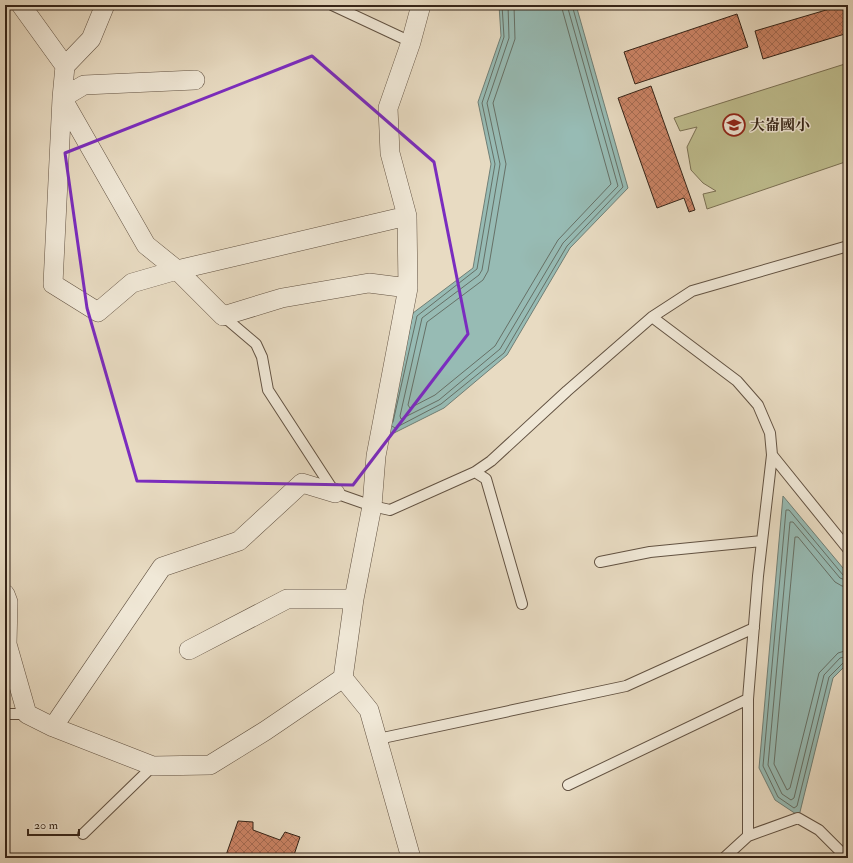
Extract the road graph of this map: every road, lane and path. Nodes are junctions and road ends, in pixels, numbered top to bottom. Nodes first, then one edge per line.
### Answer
1 (21, 5) edge
2 (105, 5) edge
3 (332, 5) edge
4 (421, 5) edge
5 (411, 42) junction
6 (65, 66) junction
7 (194, 80) dead end
8 (62, 98) junction
9 (407, 216) junction
10 (848, 246) edge
11 (177, 270) junction
12 (408, 288) junction
13 (223, 316) junction
14 (652, 317) junction
15 (772, 455) junction
16 (475, 472) junction
17 (335, 492) junction
18 (372, 506) junction
19 (762, 541) junction
20 (848, 548) edge
21 (600, 562) dead end
22 (5, 594) edge
23 (354, 599) junction
24 (522, 604) dead end
25 (754, 628) junction
26 (189, 650) dead end
27 (343, 678) junction
28 (748, 699) junction
29 (5, 714) edge
30 (27, 714) junction
31 (53, 727) junction
32 (378, 739) junction
33 (153, 766) junction
34 (568, 785) dead end
35 (83, 834) dead end
36 (748, 836) junction
37 (411, 858) edge
38 (724, 858) edge
39 (847, 858) edge

1 - 6 street
2 - 6 street
3 - 5 lane
4 - 5 street
5 - 9 street
6 - 8 street
7 - 8 street
8 - 11 street
8 - 11 street
9 - 11 street
9 - 12 street
10 - 14 lane
11 - 13 street
12 - 13 street
12 - 18 street
13 - 17 lane
14 - 15 lane
14 - 16 lane
15 - 19 lane
15 - 20 lane
16 - 18 lane
16 - 24 lane
17 - 18 lane
17 - 31 street
18 - 23 street
19 - 21 lane
19 - 25 lane
22 - 30 street
23 - 26 street
23 - 27 street
25 - 28 lane
25 - 32 lane
27 - 32 street
27 - 33 street
28 - 34 lane
28 - 36 lane
29 - 30 lane
30 - 31 street
31 - 33 street
32 - 37 street
33 - 35 lane
36 - 38 lane
36 - 39 lane

